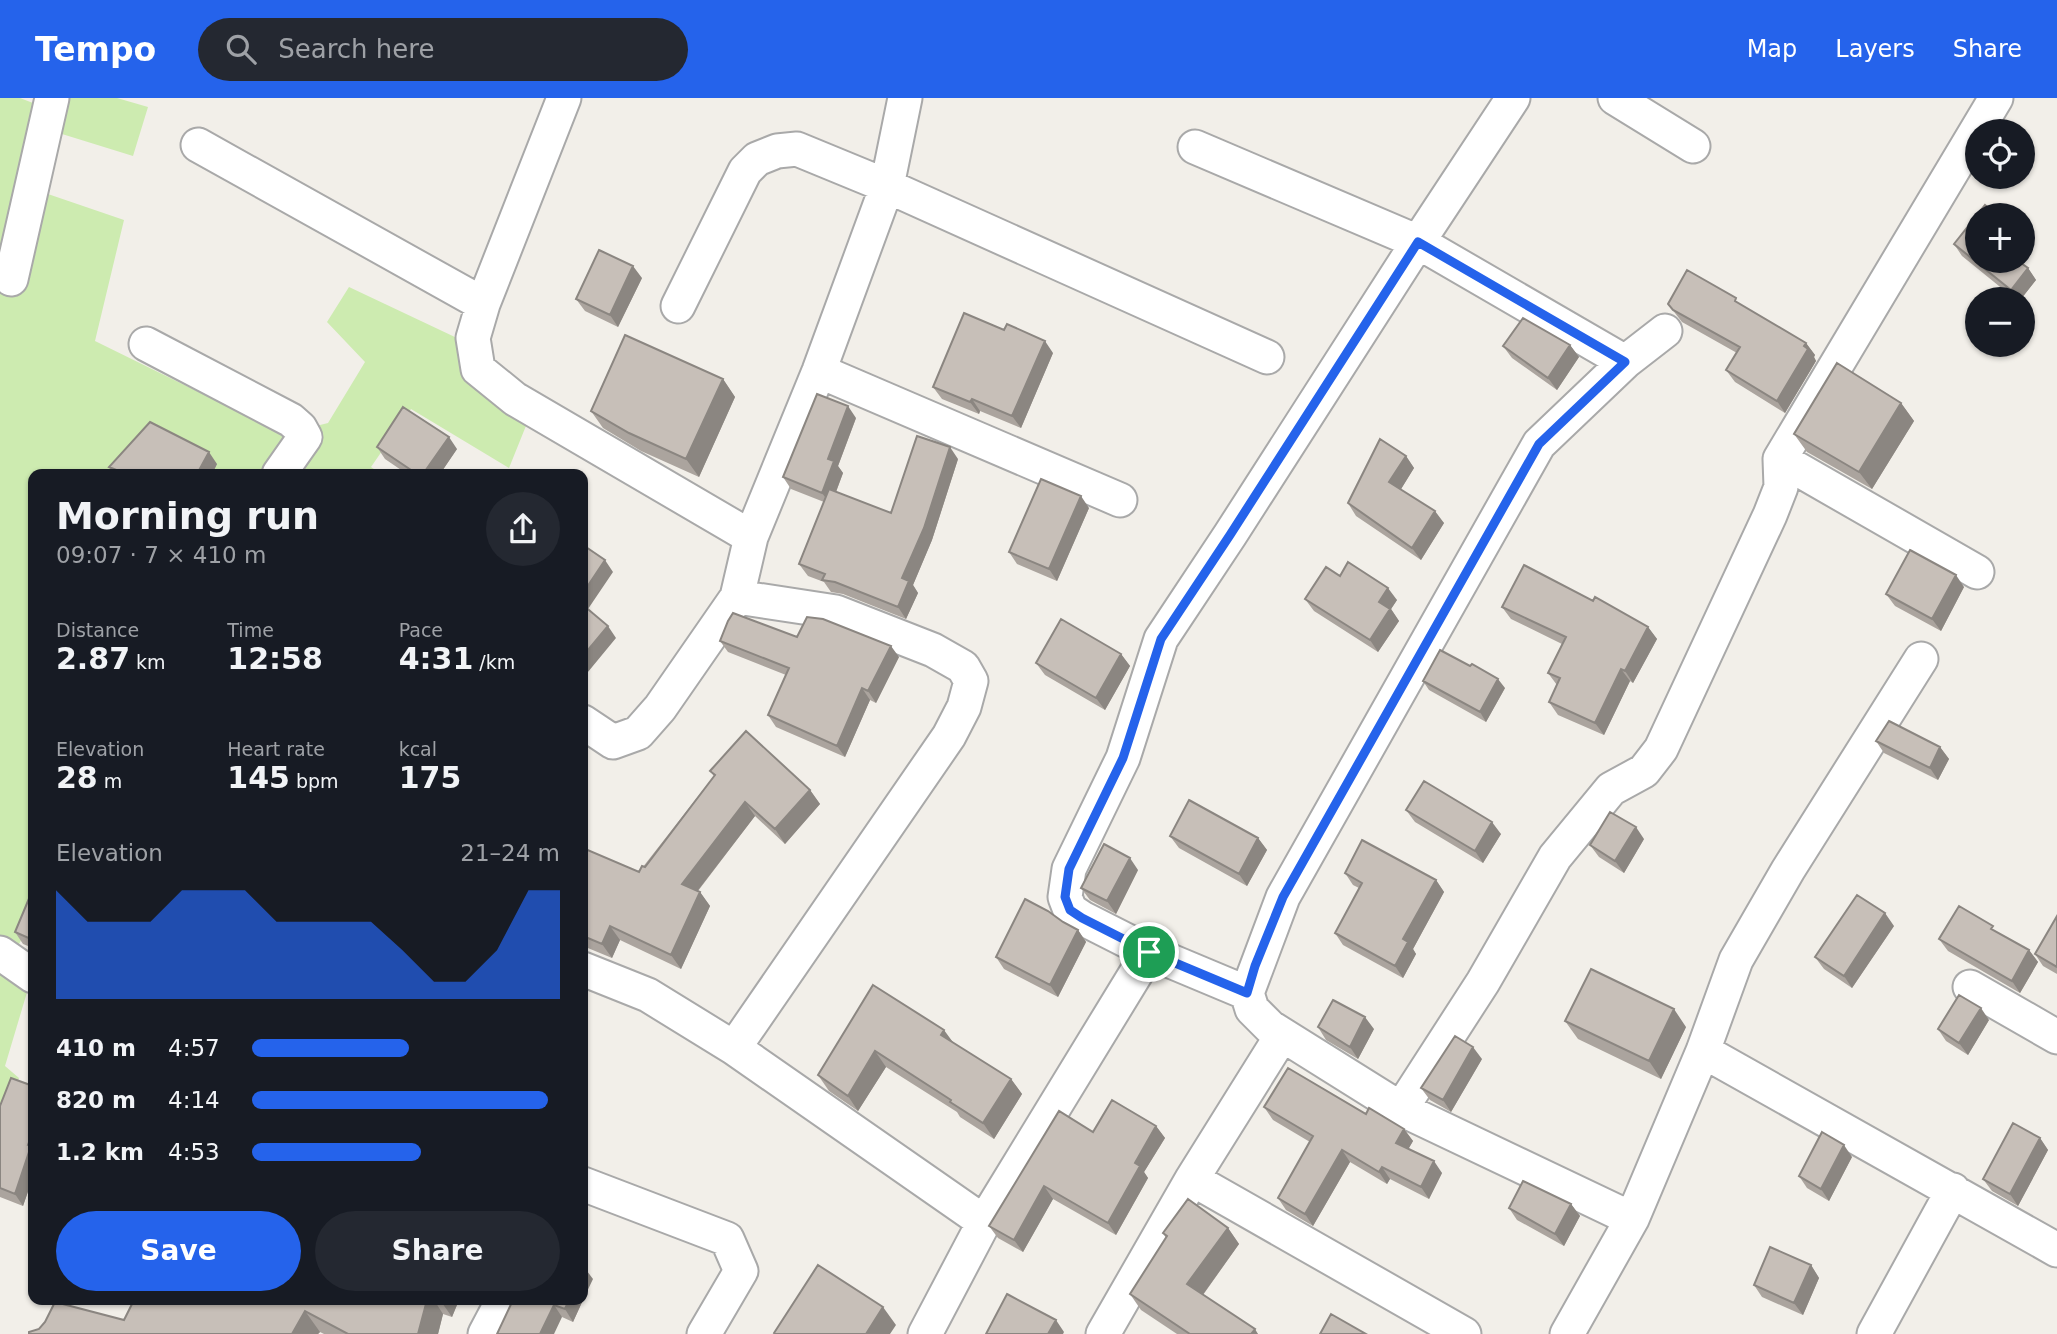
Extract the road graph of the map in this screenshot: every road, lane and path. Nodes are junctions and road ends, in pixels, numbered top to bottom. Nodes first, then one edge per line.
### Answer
1 (51, 98) edge
2 (564, 98) edge
3 (905, 98) edge
4 (1513, 98) edge
5 (1615, 98) edge
6 (1996, 98) edge
7 (198, 145) dead end
8 (1693, 146) dead end
9 (1195, 147) dead end
10 (887, 186) junction
11 (1418, 242) junction
12 (11, 279) dead end
13 (482, 304) junction
14 (678, 306) dead end
15 (1665, 331) dead end
16 (146, 344) dead end
17 (1267, 357) dead end
18 (1625, 362) junction
19 (819, 371) junction
20 (1780, 459) junction
21 (283, 469) edge
22 (1120, 500) dead end
23 (751, 537) junction
24 (1977, 572) dead end
25 (737, 597) junction
26 (1921, 659) dead end
27 (588, 725) edge
28 (1149, 952) junction
29 (0, 954) edge
30 (588, 972) edge
31 (28, 973) edge
32 (1970, 987) dead end
33 (1247, 993) junction
34 (1282, 1035) junction
35 (2057, 1037) edge
36 (734, 1048) junction
37 (1703, 1051) junction
38 (1401, 1109) junction
39 (1192, 1179) junction
40 (588, 1186) edge
41 (1953, 1190) junction
42 (1632, 1219) junction
43 (984, 1222) junction
44 (2057, 1250) edge
45 (500, 1305) edge
46 (485, 1334) edge
47 (704, 1334) edge
48 (925, 1334) edge
49 (1102, 1334) edge
50 (1464, 1334) edge
51 (1567, 1334) edge
52 (1874, 1334) edge

1 - 12 street
2 - 13 street
3 - 10 street
4 - 11 street
5 - 8 street
6 - 20 street
7 - 13 street
9 - 11 street
10 - 14 street
10 - 17 street
10 - 19 street
11 - 18 street
11 - 28 street
13 - 23 street
15 - 18 street
16 - 21 street
18 - 33 street
19 - 22 street
19 - 23 street
20 - 24 street
20 - 38 street
23 - 25 street
25 - 27 street
25 - 36 street
26 - 37 street
28 - 33 street
28 - 43 street
29 - 31 street
30 - 36 street
32 - 35 street
33 - 34 street
34 - 38 street
34 - 39 street
36 - 43 street
37 - 41 street
37 - 42 street
38 - 42 street
39 - 49 street
39 - 50 street
40 - 47 street
41 - 44 street
41 - 52 street
42 - 51 street
43 - 48 street
45 - 46 street

